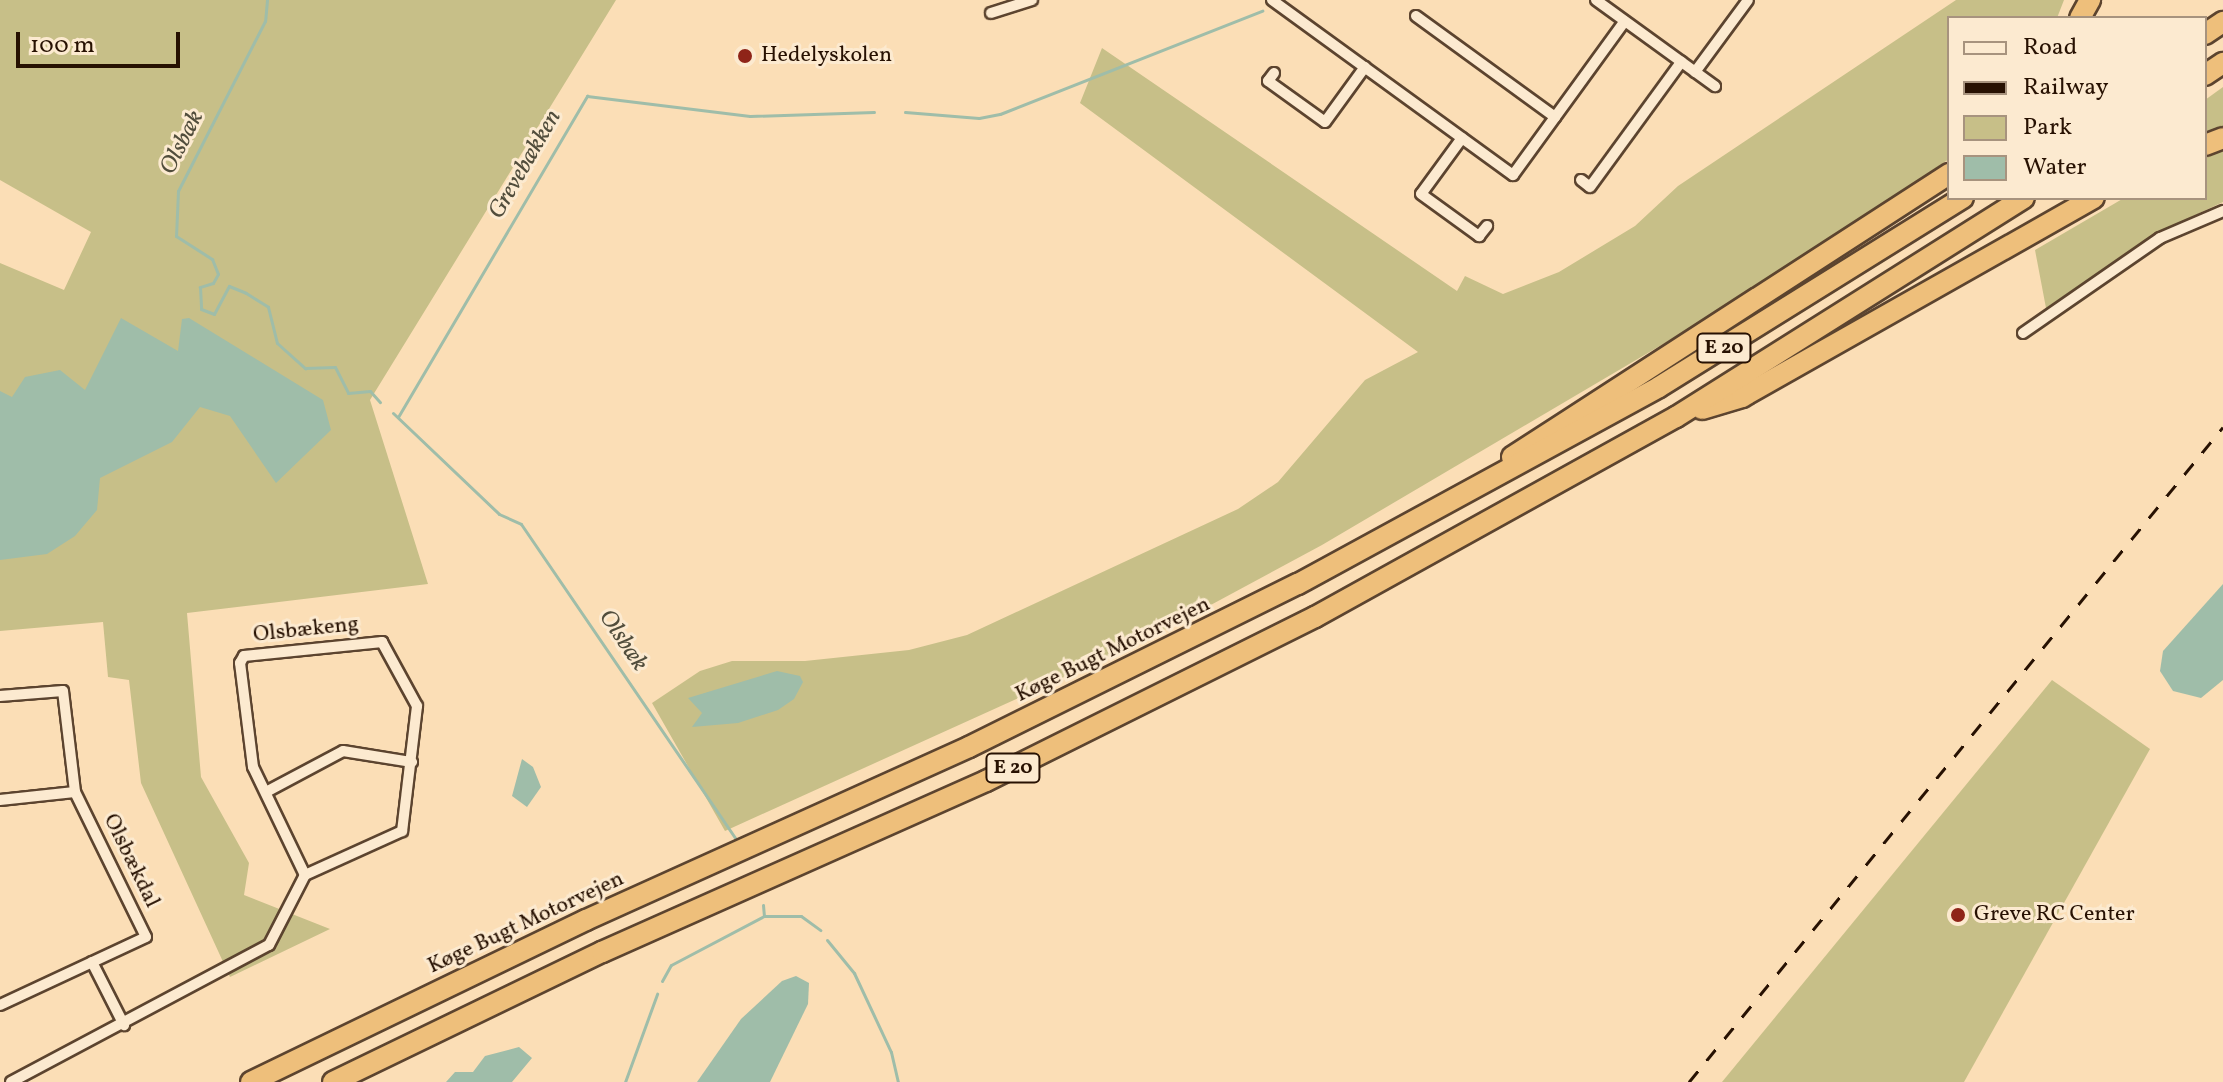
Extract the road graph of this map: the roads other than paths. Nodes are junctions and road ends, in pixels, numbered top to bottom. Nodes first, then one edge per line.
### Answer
1 (1032, 0) edge
2 (1272, 0) edge
3 (1596, 0) edge
4 (1748, 0) edge
5 (1014, 1) edge
6 (991, 13) dead end
7 (1416, 16) dead end
8 (1625, 21) junction
9 (1681, 62) junction
10 (1365, 67) junction
11 (1695, 72) junction
12 (1274, 73) dead end
13 (1715, 86) dead end
14 (1555, 117) junction
15 (1462, 138) junction
16 (1947, 175) edge
17 (1581, 180) dead end
18 (1960, 200) edge
19 (2021, 200) edge
20 (2090, 200) edge
21 (2223, 211) edge
22 (1487, 226) dead end
23 (2023, 333) dead end
24 (1676, 417) junction
25 (1478, 486) junction
26 (0, 696) edge
27 (412, 762) junction
28 (75, 792) junction
29 (266, 792) junction
30 (0, 800) edge
31 (305, 875) junction
32 (92, 962) junction
33 (0, 1005) edge
34 (124, 1025) junction
35 (11, 1082) edge
36 (251, 1082) edge
37 (333, 1082) edge

1 - 5 street
2 - 10 street
3 - 8 street
4 - 11 street
5 - 6 street
7 - 14 street
8 - 9 street
8 - 14 street
9 - 11 street
9 - 17 street
10 - 12 street
10 - 15 street
11 - 13 street
14 - 15 street
15 - 22 street
16 - 25 highway
18 - 25 highway, Køge Bugt Motorvejen / E 20
19 - 24 highway, E 20
20 - 24 highway
21 - 23 street
24 - 37 highway, E 20
25 - 36 highway, Køge Bugt Motorvejen / E 20
26 - 28 street, Olsbækdal
27 - 29 street
27 - 29 street, Olsbækeng
27 - 31 street, Olsbækeng
28 - 30 street
28 - 32 street, Olsbækdal
29 - 31 street, Olsbækeng
31 - 34 street
32 - 33 street, Olsbækdal
32 - 34 street
34 - 35 street

